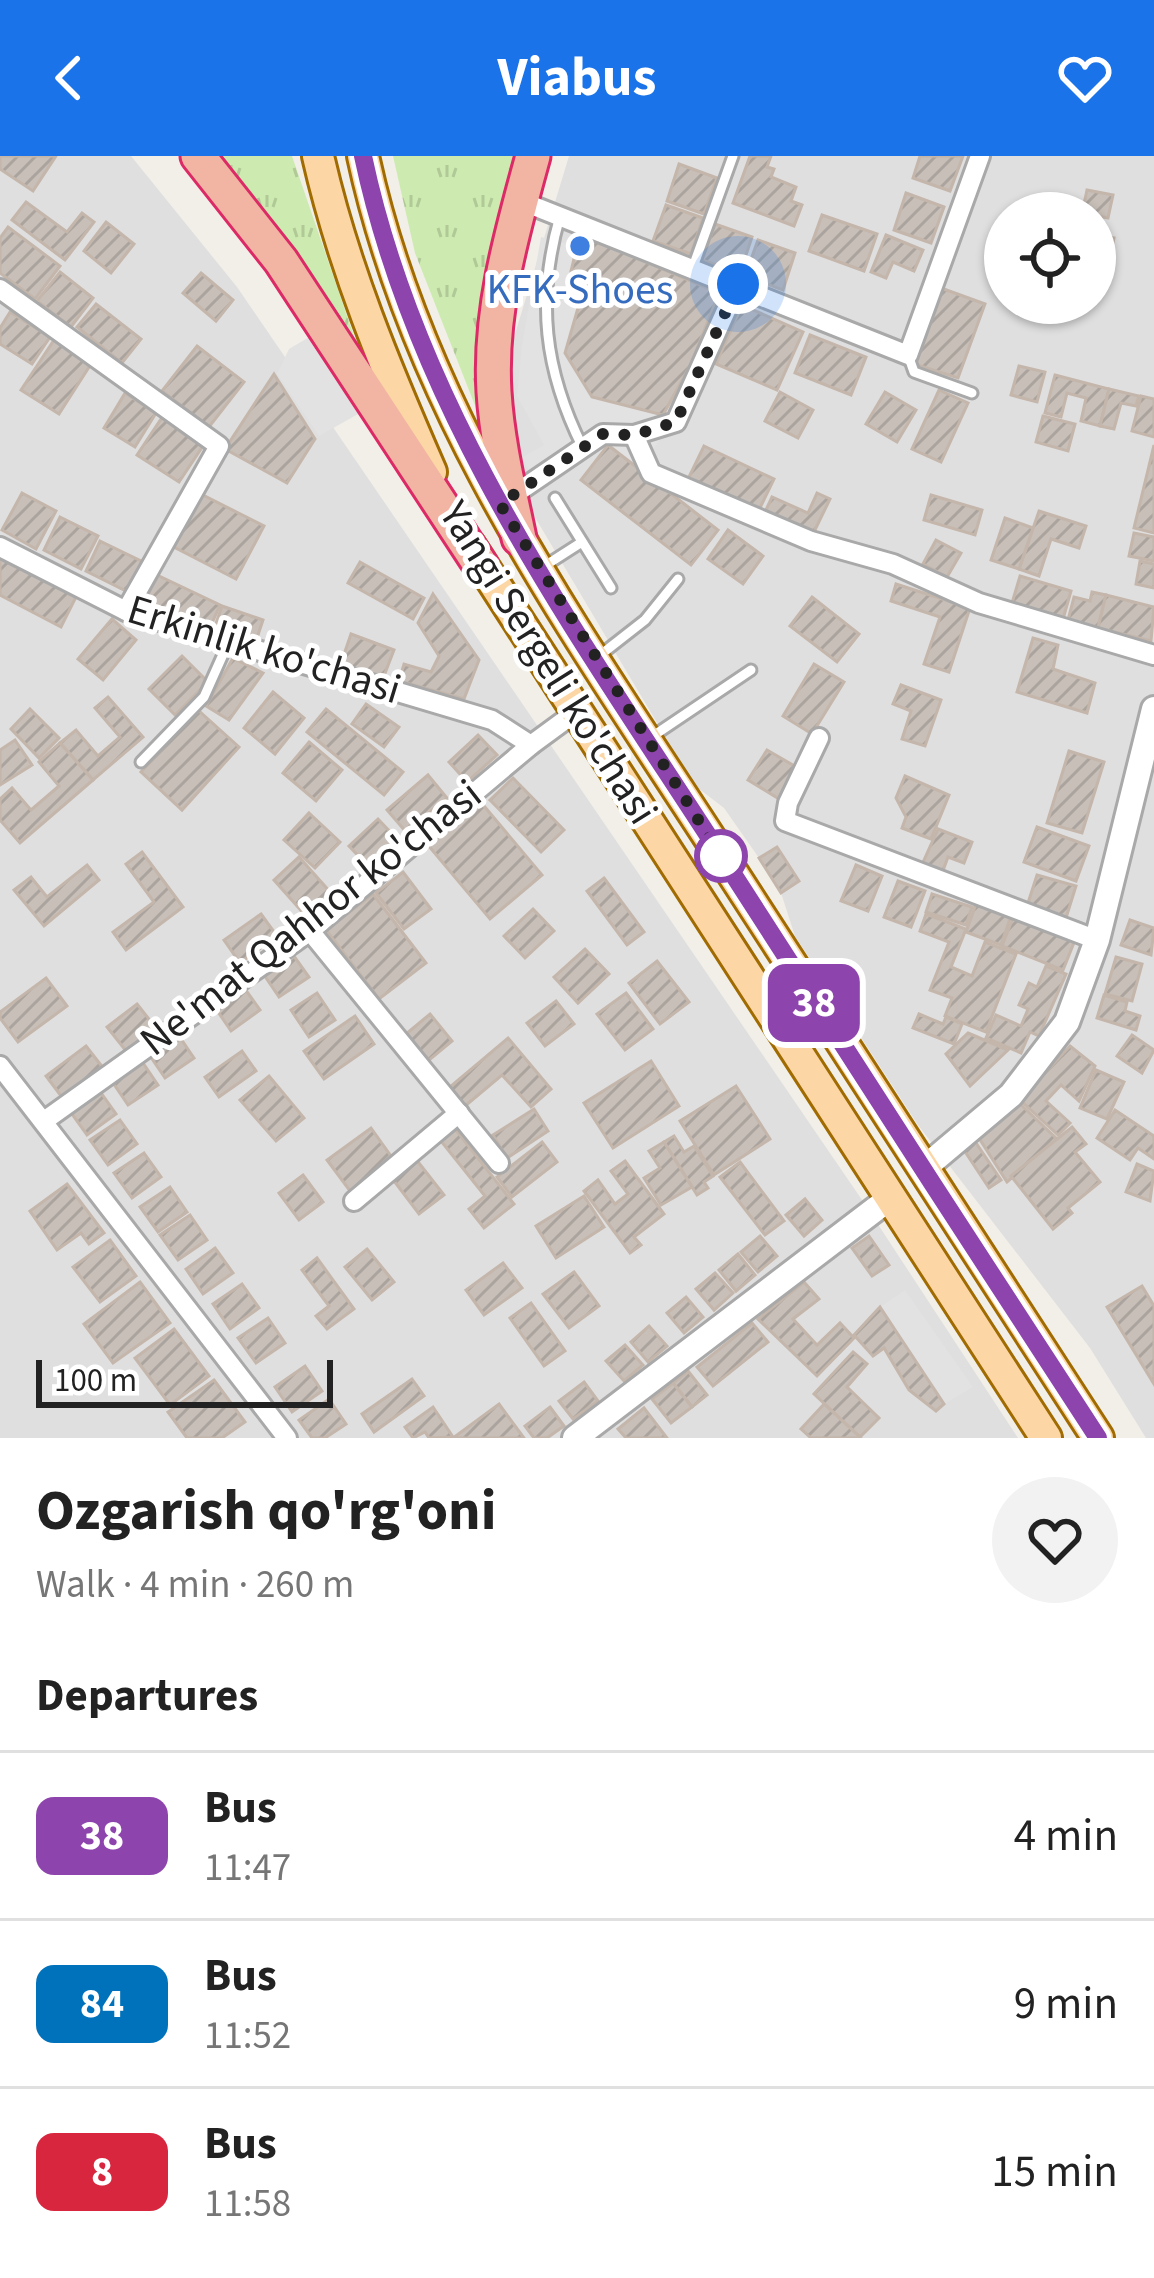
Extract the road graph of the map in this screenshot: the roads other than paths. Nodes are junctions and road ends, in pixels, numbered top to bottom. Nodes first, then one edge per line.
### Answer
1 (198, 156) edge
2 (318, 156) edge
3 (363, 156) edge
4 (533, 156) edge
5 (733, 156) edge
6 (980, 156) edge
7 (521, 201) junction
8 (560, 216) junction
9 (693, 267) junction
10 (738, 284) junction
11 (0, 289) edge
12 (908, 355) junction
13 (972, 393) dead end
14 (634, 435) junction
15 (583, 448) junction
16 (555, 498) dead end
17 (505, 500) junction
18 (519, 538) joint
19 (582, 542) junction
20 (0, 547) edge
21 (481, 566) junction
22 (539, 570) junction
23 (678, 579) dead end
24 (611, 588) dead end
25 (126, 611) junction
26 (229, 641) junction
27 (1154, 655) edge
28 (595, 659) junction
29 (751, 670) dead end
30 (1154, 709) edge
31 (576, 712) junction
32 (819, 738) dead end
33 (646, 741) junction
34 (531, 745) junction
35 (141, 762) dead end
36 (310, 931) junction
37 (1097, 940) junction
38 (0, 1066) edge
39 (459, 1113) junction
40 (44, 1121) junction
41 (499, 1162) dead end
42 (923, 1169) junction
43 (890, 1198) junction
44 (353, 1201) dead end
45 (287, 1438) edge
46 (575, 1438) edge
47 (1046, 1438) edge
48 (1098, 1438) edge

1 - 21 highway
2 - 21 main road, Yangi Sergeli ko'chasi
3 - 17 main road, Yangi Sergeli ko'chasi
4 - 7 highway
5 - 9 lane
6 - 12 street
7 - 8 street
7 - 17 highway
8 - 9 street
8 - 15 lane
9 - 10 street
10 - 12 street
10 - 14 street
11 - 25 street
12 - 13 lane
14 - 15 street
14 - 27 street
15 - 17 street
16 - 19 lane
17 - 18 highway
18 - 22 main road, Yangi Sergeli ko'chasi
19 - 22 lane
19 - 24 lane
20 - 25 street, Erkinlik ko'chasi
21 - 31 main road, Yangi Sergeli ko'chasi
22 - 28 main road, Yangi Sergeli ko'chasi
23 - 28 lane
25 - 26 street, Erkinlik ko'chasi
26 - 34 street, Erkinlik ko'chasi
26 - 35 lane
28 - 33 main road, Yangi Sergeli ko'chasi
29 - 33 lane
30 - 37 street
31 - 34 street, Ne'mat Qahhor ko'chasi
31 - 43 main road, Yangi Sergeli ko'chasi
32 - 37 street
33 - 42 main road, Yangi Sergeli ko'chasi
34 - 36 street, Ne'mat Qahhor ko'chasi
36 - 39 street
36 - 40 street, Ne'mat Qahhor ko'chasi
37 - 42 street
38 - 40 street
39 - 41 street
39 - 44 street
40 - 45 street
42 - 48 main road, Yangi Sergeli ko'chasi
43 - 46 street
43 - 47 main road, Yangi Sergeli ko'chasi

